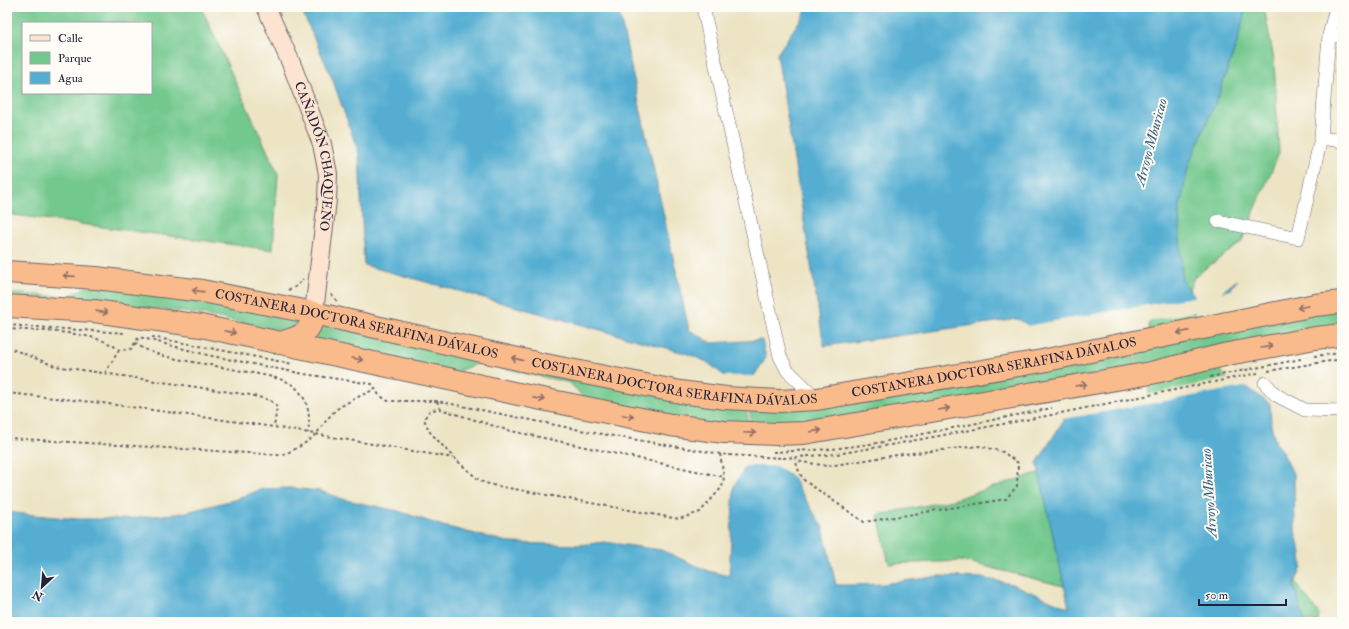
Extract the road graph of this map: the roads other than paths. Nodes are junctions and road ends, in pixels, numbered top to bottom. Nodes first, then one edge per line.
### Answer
1 (266, 7) edge
2 (703, 7) edge
3 (1336, 7) edge
4 (1336, 35) edge
5 (1321, 138) junction
6 (1342, 141) edge
7 (1218, 221) dead end
8 (7, 272) edge
9 (1342, 302) edge
10 (7, 306) edge
11 (314, 314) junction
12 (1342, 335) edge
13 (281, 343) junction
14 (1264, 376) road end
15 (817, 399) junction
16 (1342, 410) edge

1 - 11 main road, CAÑADÓN CHAQUEÑO
2 - 15 street
3 - 4 street
4 - 5 street
5 - 6 street
5 - 7 street
11 -> 8 highway, COSTANERA DOCTORA SERAFINA DÁVALOS
9 -> 15 highway, COSTANERA DOCTORA SERAFINA DÁVALOS
10 -> 13 highway
11 - 13 highway
15 -> 11 highway, COSTANERA DOCTORA SERAFINA DÁVALOS
13 -> 12 highway
14 - 16 street

